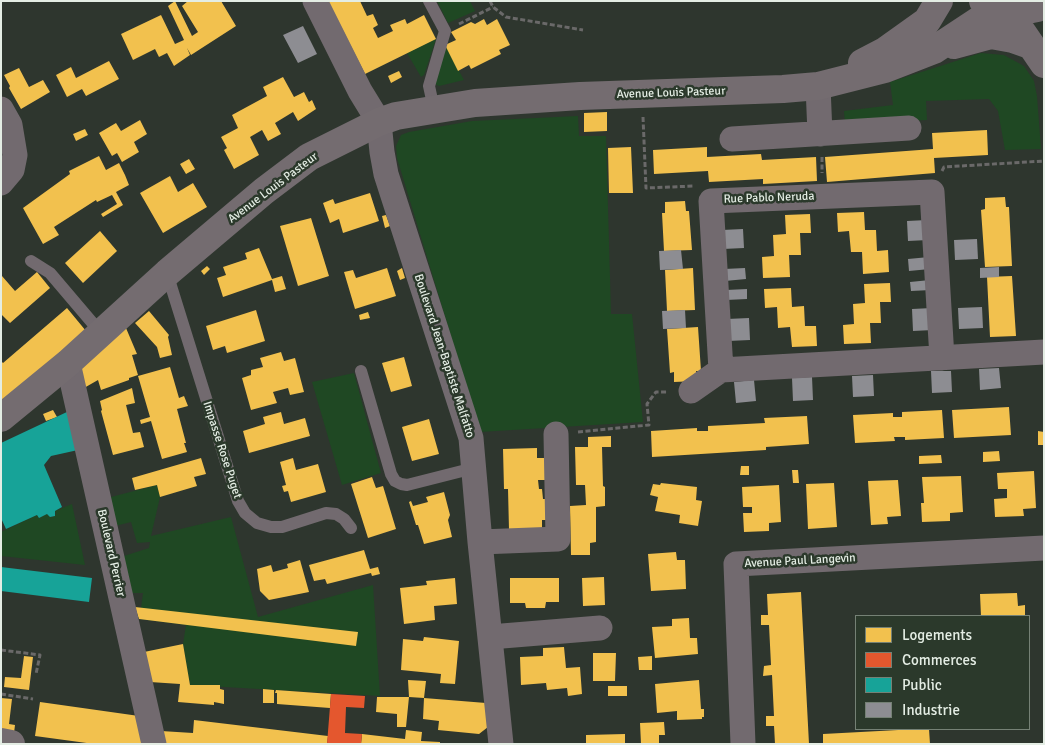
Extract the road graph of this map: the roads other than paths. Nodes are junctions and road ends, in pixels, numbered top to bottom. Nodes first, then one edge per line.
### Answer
1 (315, 1) edge
2 (428, 1) edge
3 (939, 1) edge
4 (1044, 4) edge
5 (995, 7) edge
6 (934, 50) junction
7 (1037, 54) edge
8 (818, 86) junction
9 (1, 109) edge
10 (434, 109) junction
11 (378, 122) junction
12 (909, 128) dead end
13 (820, 134) junction
14 (732, 139) dead end
15 (6, 177) edge
16 (31, 261) dead end
17 (167, 273) junction
18 (101, 333) junction
19 (1044, 352) edge
20 (942, 358) junction
21 (68, 363) junction
22 (721, 370) junction
23 (361, 371) dead end
24 (691, 391) road end
25 (1, 418) edge
26 (556, 434) road end
27 (474, 468) junction
28 (351, 528) dead end
29 (480, 542) junction
30 (1044, 548) edge
31 (600, 628) dead end
32 (490, 637) junction
33 (154, 744) edge
34 (501, 744) edge
35 (743, 744) edge

1 - 11 street
2 - 10 lane
3 - 8 street, Avenue Louis Pasteur
4 - 5 street
5 - 6 street, Avenue Louis Pasteur
5 - 7 street
6 - 7 street, Avenue Louis Pasteur
6 - 8 street, Avenue Louis Pasteur
8 - 10 street, Avenue Louis Pasteur
8 - 13 street
9 - 15 street
10 - 11 street, Avenue Louis Pasteur
11 - 17 street, Avenue Louis Pasteur
11 - 27 street, Boulevard Jean-Baptiste Malfatto
12 - 13 street
13 - 14 street
16 - 18 lane
17 - 18 street, Avenue Louis Pasteur
17 - 28 lane, Impasse Rose Puget
18 - 21 street, Avenue Louis Pasteur
19 - 20 street
20 - 22 street
20 - 22 street, Rue Pablo Neruda
21 - 25 street, Avenue Louis Pasteur
21 - 33 street, Boulevard Perrier
22 - 24 street
23 - 27 lane
26 - 29 street
27 - 29 street, Boulevard Jean-Baptiste Malfatto
29 - 32 street, Boulevard Jean-Baptiste Malfatto
30 - 35 street, Avenue Paul Langevin
31 - 32 street
32 - 34 street, Boulevard Jean-Baptiste Malfatto

